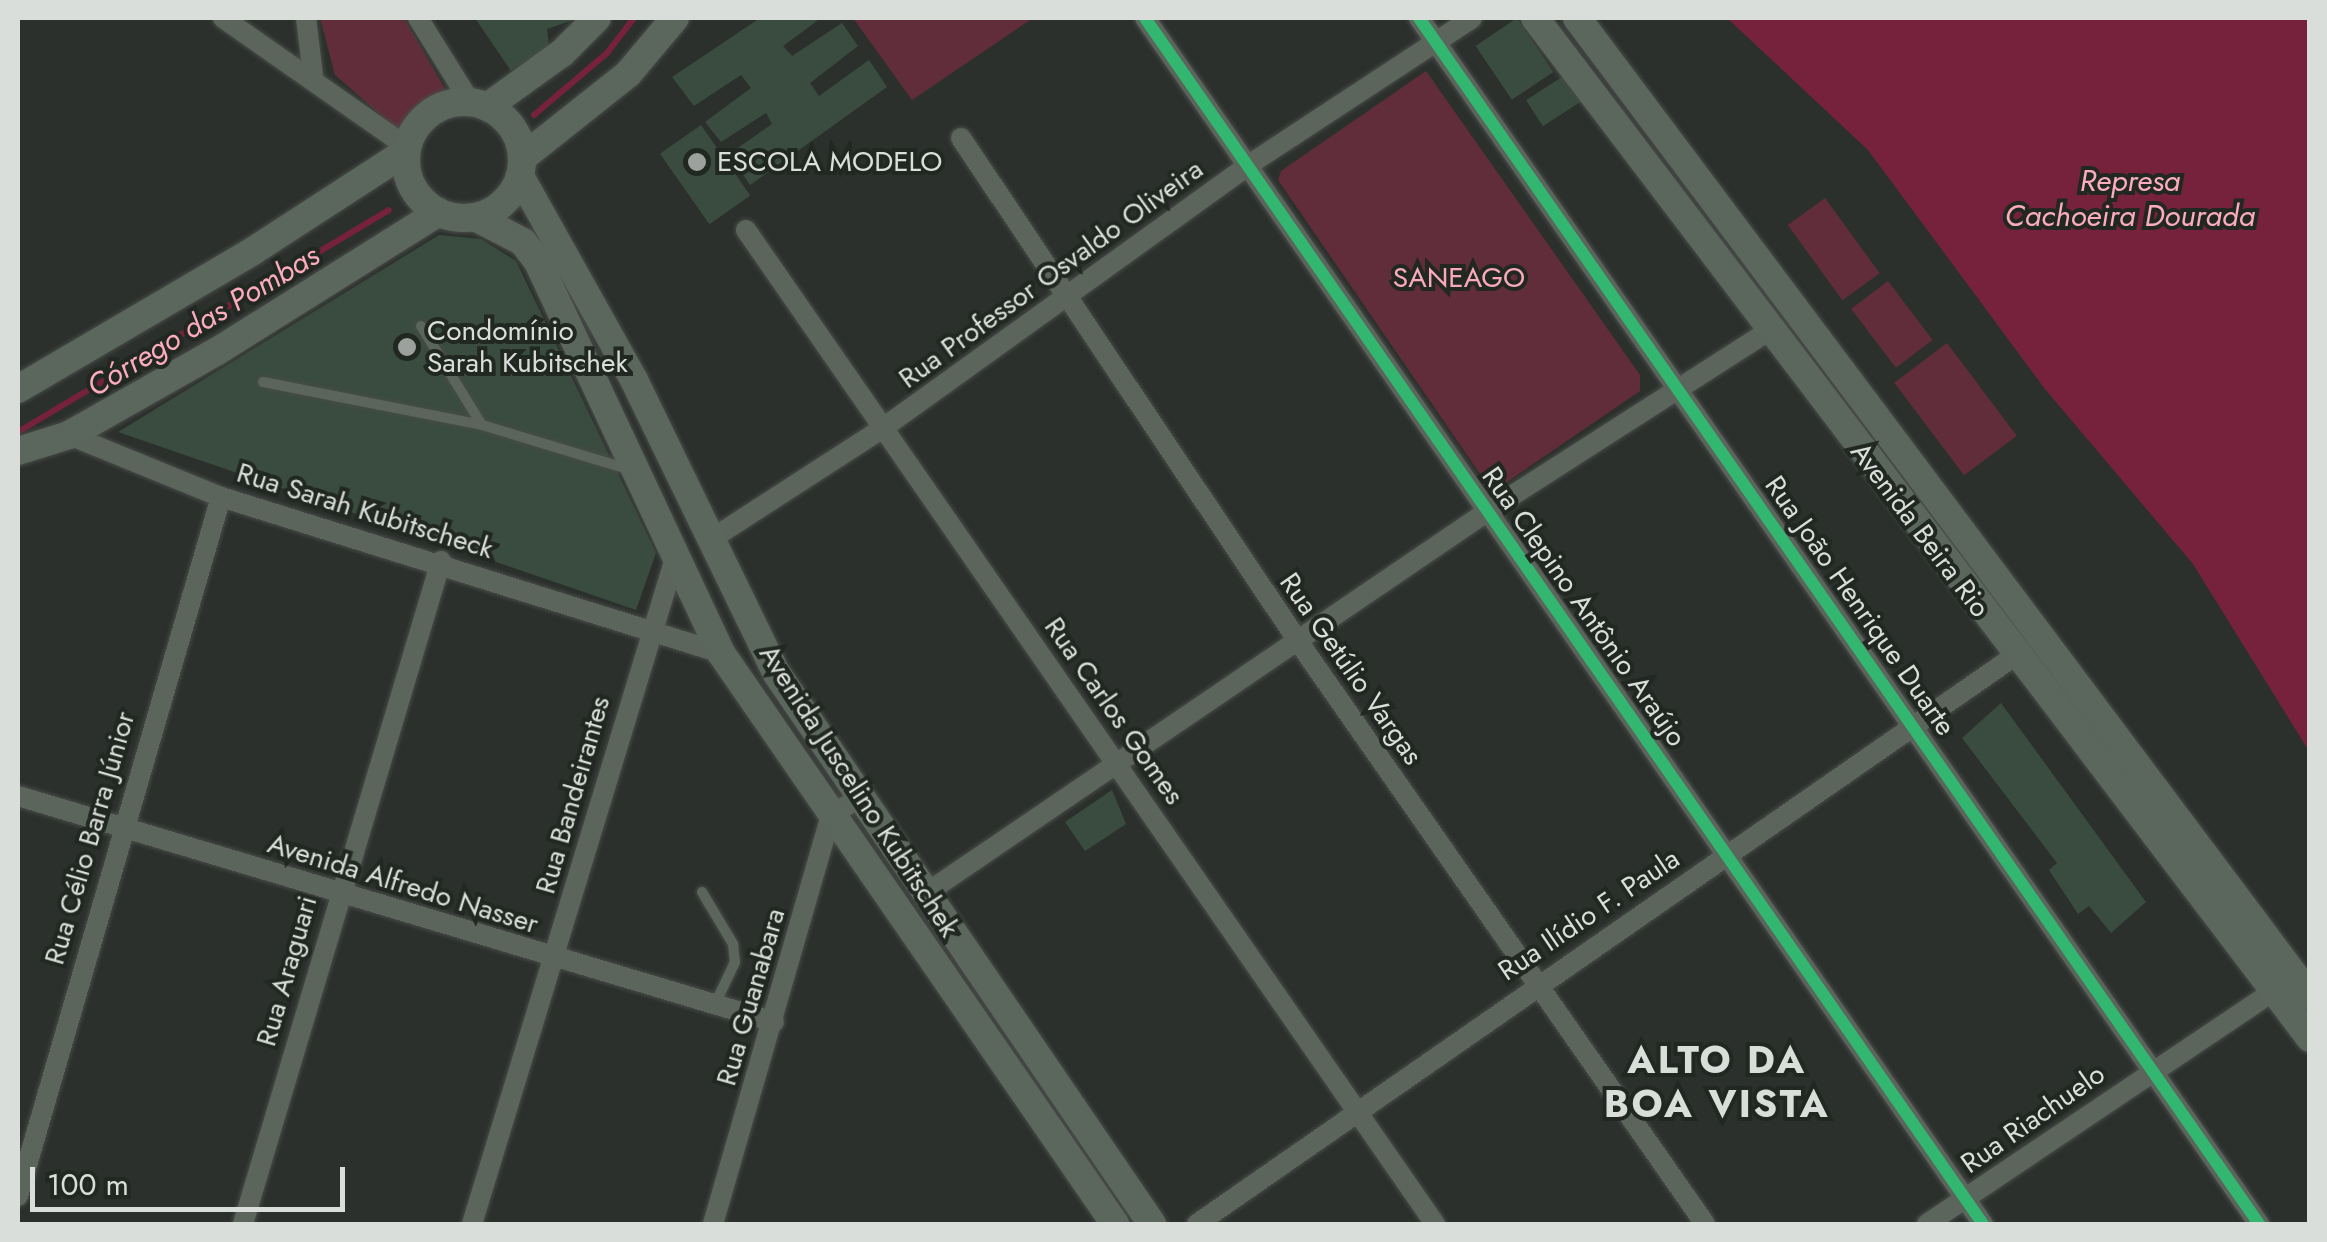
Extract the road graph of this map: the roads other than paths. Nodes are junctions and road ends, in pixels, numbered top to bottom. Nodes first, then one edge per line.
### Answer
1 (224, 18) edge
2 (306, 18) edge
3 (418, 18) edge
4 (597, 18) edge
5 (675, 18) edge
6 (1145, 18) edge
7 (1420, 18) edge
8 (1472, 18) edge
9 (1536, 18) edge
10 (1577, 18) edge
11 (1436, 41) junction
12 (313, 75) junction
13 (479, 105) junction
14 (961, 138) dead end
15 (406, 150) junction
16 (1246, 166) junction
17 (521, 167) junction
18 (439, 212) junction
19 (474, 218) junction
20 (746, 230) dead end
21 (1068, 298) junction
22 (421, 326) dead end
23 (1768, 331) junction
24 (263, 382) dead end
25 (18, 389) edge
26 (1674, 389) junction
27 (482, 424) junction
28 (883, 428) junction
29 (69, 435) junction
30 (18, 451) edge
31 (638, 472) junction
32 (221, 497) junction
33 (1485, 513) junction
34 (710, 540) junction
35 (676, 555) junction
36 (441, 561) junction
37 (649, 632) junction
38 (1300, 644) junction
39 (721, 654) junction
40 (2016, 655) junction
41 (1916, 726) junction
42 (1119, 765) junction
43 (18, 796) edge
44 (858, 798) junction
45 (832, 816) junction
46 (120, 825) junction
47 (1729, 854) junction
48 (338, 892) junction
49 (702, 892) dead end
50 (926, 894) junction
51 (554, 960) junction
52 (985, 982) junction
53 (1538, 983) junction
54 (2270, 992) junction
55 (2310, 996) edge
56 (959, 999) junction
57 (716, 1002) junction
58 (774, 1022) junction
59 (2310, 1038) edge
60 (2152, 1070) junction
61 (1354, 1112) junction
62 (18, 1196) edge
63 (1965, 1199) junction
64 (243, 1224) edge
65 (472, 1224) edge
66 (713, 1224) edge
67 (1115, 1224) edge
68 (1152, 1224) edge
69 (1197, 1224) edge
70 (1435, 1224) edge
71 (1705, 1224) edge
72 (1928, 1224) edge
73 (1982, 1224) edge
74 (2259, 1224) edge

1 - 12 street
2 - 12 street
3 - 13 street
4 - 13 street
5 - 17 street
6 - 16 street, Rua Clepino Antônio Araújo
7 - 11 street, Rua João Henrique Duarte
8 - 11 street, Rua Professor Osvaldo Oliveira
9 - 23 street, Avenida Beira Rio
10 - 55 street, Avenida Beira Rio
11 - 16 street, Rua Professor Osvaldo Oliveira
11 - 26 street, Rua João Henrique Duarte
12 - 15 street
13 - 15 street
13 - 17 street
14 - 21 street, Rua Getúlio Vargas
15 - 18 street
15 - 25 street
16 - 21 street, Rua Professor Osvaldo Oliveira
16 - 33 street, Rua Clepino Antônio Araújo
17 - 19 street
17 - 34 street, Avenida Juscelino Kubitschek
18 - 19 street
18 - 29 street
19 - 31 street, Avenida Juscelino Kubitschek
20 - 28 street, Rua Carlos Gomes
21 - 28 street, Rua Professor Osvaldo Oliveira
21 - 38 street, Rua Getúlio Vargas
22 - 27 lane
23 - 26 street
23 - 40 street, Avenida Beira Rio
24 - 27 lane
26 - 33 street
26 - 41 street, Rua João Henrique Duarte
27 - 31 lane
28 - 34 street, Rua Professor Osvaldo Oliveira
28 - 42 street, Rua Carlos Gomes
29 - 30 street
29 - 32 street, Rua Sarah Kubitscheck
31 - 35 street, Avenida Juscelino Kubitschek
32 - 36 street, Rua Sarah Kubitscheck
32 - 46 street, Rua Célio Barra Júnior
33 - 38 street
33 - 47 street, Rua Clepino Antônio Araújo
34 - 44 street, Avenida Juscelino Kubitschek
35 - 37 street, Rua Bandeirantes
35 - 39 street, Avenida Juscelino Kubitschek
36 - 37 street, Rua Sarah Kubitscheck
36 - 48 street, Rua Araguari
37 - 39 street, Rua Sarah Kubitscheck
37 - 51 street, Rua Bandeirantes
38 - 42 street
38 - 53 street, Rua Getúlio Vargas
39 - 45 street, Avenida Juscelino Kubitschek
40 - 41 street, Rua Ilídio F. Paula
40 - 54 street, Avenida Beira Rio
41 - 47 street, Rua Ilídio F. Paula
41 - 60 street, Rua João Henrique Duarte
42 - 50 street
42 - 61 street, Rua Carlos Gomes
43 - 46 street, Avenida Alfredo Nasser
44 - 45 street
44 - 50 street, Avenida Juscelino Kubitschek
45 - 56 street, Avenida Juscelino Kubitschek
45 - 58 street, Rua Guanabara
46 - 48 street, Avenida Alfredo Nasser
46 - 62 street, Rua Célio Barra Júnior
47 - 53 street, Rua Ilídio F. Paula
47 - 63 street, Rua Clepino Antônio Araújo
48 - 51 street, Avenida Alfredo Nasser
48 - 64 street, Rua Araguari
49 - 57 lane
50 - 52 street, Avenida Juscelino Kubitschek
51 - 57 street, Avenida Alfredo Nasser
51 - 65 street, Rua Bandeirantes
52 - 56 street
52 - 68 street, Avenida Juscelino Kubitschek
53 - 61 street, Rua Ilídio F. Paula
53 - 71 street, Rua Getúlio Vargas
54 - 59 street, Avenida Beira Rio
54 - 60 street, Rua Riachuelo
56 - 67 street, Avenida Juscelino Kubitschek
57 - 58 street, Avenida Alfredo Nasser
58 - 66 street, Rua Guanabara
60 - 63 street, Rua Riachuelo
60 - 74 street, Rua João Henrique Duarte
61 - 69 street, Rua Ilídio F. Paula
61 - 70 street, Rua Carlos Gomes
63 - 72 street, Rua Riachuelo
63 - 73 street, Rua Clepino Antônio Araújo

